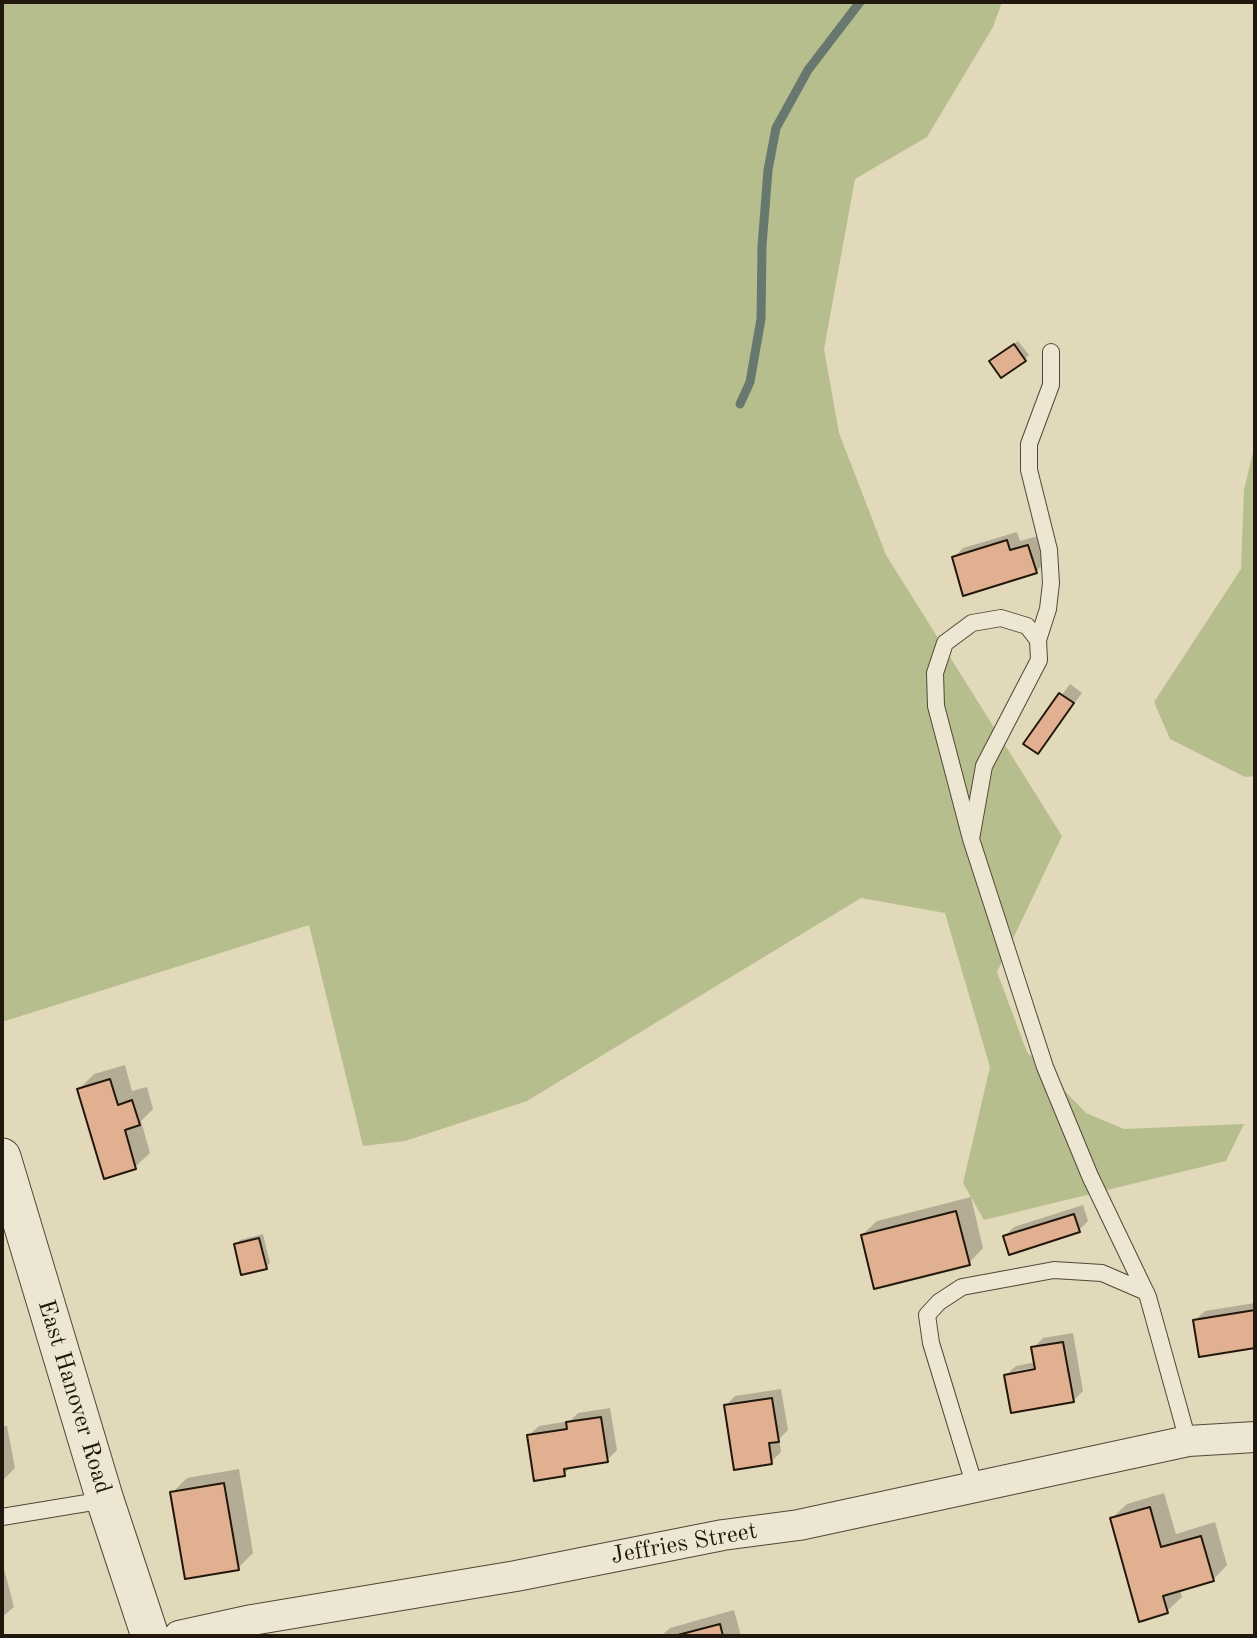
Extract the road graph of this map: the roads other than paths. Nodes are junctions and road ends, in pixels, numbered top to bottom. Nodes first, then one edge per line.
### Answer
1 (1051, 352) dead end
2 (1038, 639) junction
3 (971, 839) junction
4 (2, 1157) edge
5 (1146, 1292) junction
6 (1255, 1437) edge
7 (1188, 1441) junction
8 (975, 1487) junction
9 (105, 1500) junction
10 (2, 1517) edge
11 (150, 1636) edge
12 (178, 1636) edge

1 - 2 lane
2 - 3 lane
2 - 3 lane
3 - 5 lane
4 - 9 street, East Hanover Road
5 - 7 lane
5 - 8 lane
6 - 7 street, Jeffries Street
7 - 8 street, Jeffries Street
8 - 12 street, Jeffries Street
9 - 10 lane
9 - 11 street, East Hanover Road

